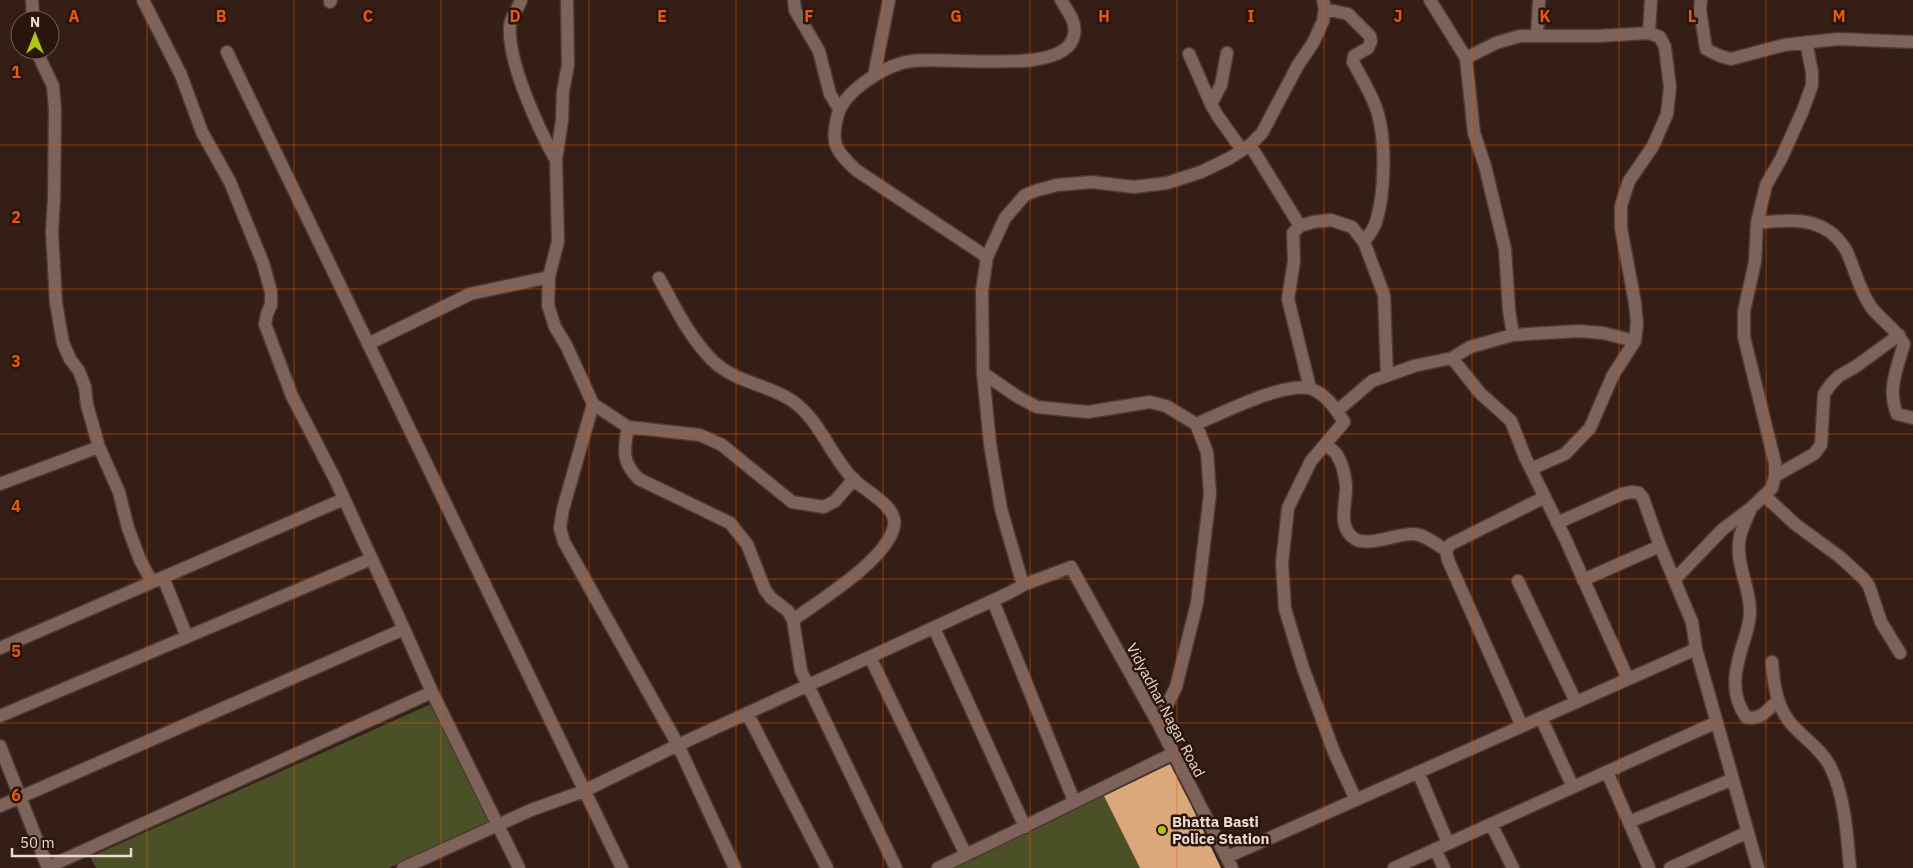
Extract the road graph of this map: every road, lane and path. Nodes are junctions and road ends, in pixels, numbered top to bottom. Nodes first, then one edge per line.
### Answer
1 (144, 0) edge
2 (521, 0) edge
3 (567, 0) edge
4 (794, 0) edge
5 (889, 0) edge
6 (1061, 0) edge
7 (1430, 0) edge
8 (1539, 0) edge
9 (1651, 0) edge
10 (1701, 0) edge
11 (1324, 4) edge
12 (1649, 33) junction
13 (1537, 36) junction
14 (1806, 42) junction
15 (1913, 42) edge
16 (227, 52) dead end
17 (1227, 53) dead end
18 (1189, 54) dead end
19 (1466, 58) junction
20 (41, 60) edge
21 (874, 76) junction
22 (1211, 104) junction
23 (840, 109) junction
24 (1246, 148) junction
25 (556, 160) junction
26 (1757, 223) junction
27 (1300, 226) junction
28 (1364, 242) junction
29 (987, 257) junction
30 (549, 277) junction
31 (659, 278) dead end
32 (1513, 335) junction
33 (1899, 335) junction
34 (1635, 341) junction
35 (368, 344) junction
36 (1452, 358) junction
37 (983, 373) junction
38 (1387, 376) junction
39 (1310, 388) junction
40 (592, 404) junction
41 (1337, 410) junction
42 (1913, 418) edge
43 (1196, 424) junction
44 (628, 427) junction
45 (1326, 445) junction
46 (99, 447) junction
47 (1531, 468) junction
48 (1775, 476) junction
49 (854, 479) junction
50 (0, 484) edge
51 (1765, 496) junction
52 (1545, 497) junction
53 (344, 499) junction
54 (1752, 508) junction
55 (1557, 523) junction
56 (1660, 546) junction
57 (1446, 550) junction
58 (371, 559) junction
59 (158, 580) junction
60 (1583, 580) junction
61 (1674, 580) junction
62 (1518, 581) dead end
63 (1023, 585) junction
64 (993, 601) junction
65 (793, 620) junction
66 (934, 628) junction
67 (404, 629) junction
68 (188, 636) junction
69 (0, 648) edge
70 (1696, 649) junction
71 (1900, 653) dead end
72 (870, 657) junction
73 (1772, 662) dead end
74 (1628, 679) junction
75 (808, 685) junction
76 (432, 692) junction
77 (1778, 701) junction
78 (1576, 702) junction
79 (747, 713) junction
80 (0, 716) edge
81 (1541, 718) junction
82 (1717, 722) junction
83 (1158, 723) junction
84 (1522, 726) junction
85 (678, 745) junction
86 (0, 746) edge
87 (1172, 754) junction
88 (1418, 772) junction
89 (1607, 772) junction
90 (1733, 779) junction
91 (1572, 787) junction
92 (584, 790) junction
93 (20, 797) junction
94 (1356, 800) junction
95 (1074, 801) junction
96 (0, 806) edge
97 (1629, 822) junction
98 (1490, 824) junction
99 (499, 825) junction
100 (1025, 828) junction
101 (1748, 832) junction
102 (1448, 843) junction
103 (1435, 849) junction
104 (966, 855) junction
105 (1229, 863) edge
106 (48, 868) edge
107 (403, 868) edge
108 (519, 868) edge
109 (622, 868) edge
110 (735, 868) edge
111 (827, 868) edge
112 (896, 868) edge
113 (938, 868) edge
114 (1394, 868) edge
115 (1444, 868) edge
116 (1513, 868) edge
117 (1649, 868) edge
118 (1670, 868) edge
119 (1758, 868) edge
120 (1850, 868) edge

1 - 53 street
2 - 25 street
3 - 25 street
4 - 23 street
5 - 21 street
6 - 21 street
7 - 19 street
8 - 13 street
9 - 12 street
10 - 14 street
11 - 24 street
11 - 28 street
12 - 13 street
12 - 34 street
13 - 19 street
14 - 15 street
14 - 26 street
16 - 35 street
17 - 22 street
18 - 22 street
19 - 32 street
20 - 46 street
21 - 23 street
22 - 24 street
23 - 29 street
24 - 27 street
24 - 29 street
25 - 30 street
26 - 33 street
26 - 48 street
27 - 28 street
27 - 39 street
28 - 38 street
29 - 37 street
30 - 35 street
30 - 40 street
31 - 49 street
32 - 34 street
32 - 36 street
33 - 42 street
33 - 48 street
34 - 47 street
35 - 92 street
36 - 38 street
36 - 47 street
37 - 43 street
37 - 63 street
38 - 41 street
39 - 41 street
39 - 43 street
40 - 44 street
40 - 85 street
41 - 45 street
43 - 83 street
44 - 49 street
44 - 65 street
45 - 57 street
45 - 94 street
46 - 50 street
46 - 59 street
47 - 52 street
48 - 51 street
49 - 65 street
51 - 54 street
51 - 71 street
52 - 55 street
52 - 57 street
53 - 58 street
53 - 59 street
54 - 61 street
54 - 77 street
55 - 56 street
55 - 60 street
56 - 60 street
56 - 61 street
57 - 84 street
58 - 67 street
58 - 68 street
59 - 68 street
59 - 69 street
60 - 74 street
61 - 70 street
62 - 78 street
63 - 64 street
63 - 83 street, Vidyadhar Nagar Road
64 - 66 street
64 - 95 street
65 - 75 street
66 - 72 street
66 - 100 street
67 - 76 street
67 - 93 street
68 - 80 street
70 - 74 street
70 - 82 street
72 - 75 street
72 - 104 street
73 - 77 street
74 - 78 street
75 - 79 street
75 - 112 street
76 - 99 street
76 - 106 street
77 - 120 street
78 - 81 street
79 - 85 street
79 - 111 street
81 - 84 street
81 - 91 street
82 - 89 street
82 - 90 street
83 - 87 street, Vidyadhar Nagar Road
84 - 88 street
85 - 92 street
85 - 110 street
86 - 93 street
87 - 95 street
87 - 105 street, Vidyadhar Nagar Road
88 - 94 street
88 - 102 street
89 - 91 street
89 - 97 street
90 - 97 street
90 - 101 street
91 - 98 street
92 - 99 street
92 - 109 street
93 - 96 street
93 - 106 street
94 - 105 street
95 - 100 street
97 - 117 street
98 - 102 street
98 - 116 street
99 - 107 street
99 - 108 street
100 - 104 street
101 - 118 street
101 - 119 street
102 - 103 street
103 - 114 street
103 - 115 street
104 - 113 street

